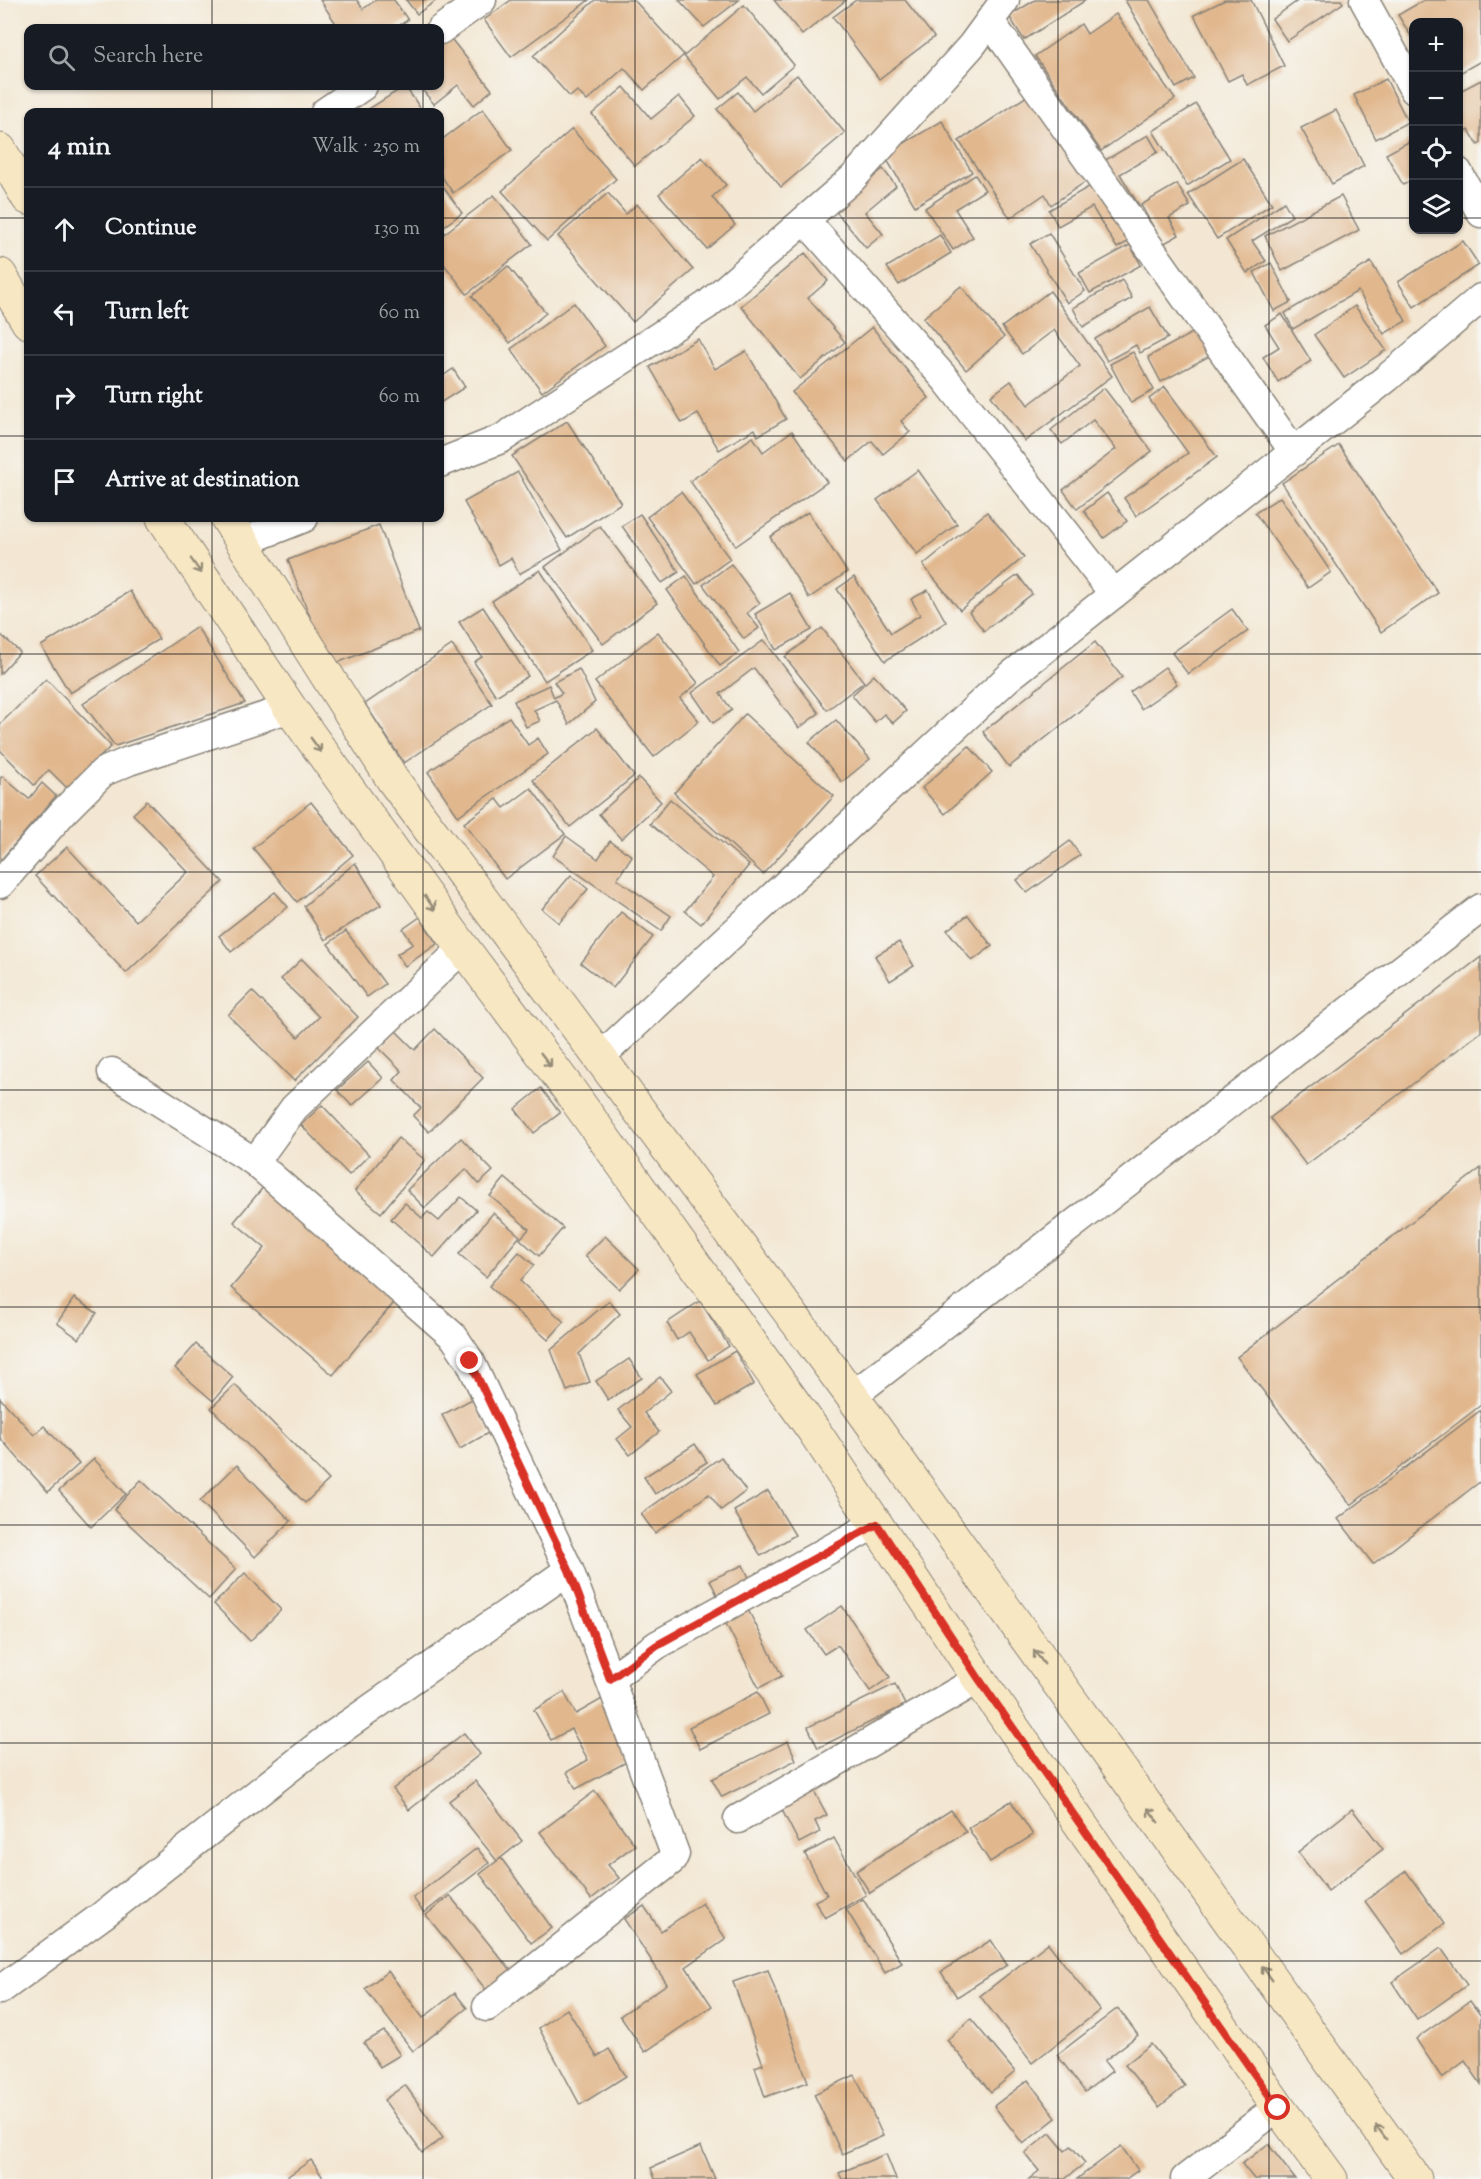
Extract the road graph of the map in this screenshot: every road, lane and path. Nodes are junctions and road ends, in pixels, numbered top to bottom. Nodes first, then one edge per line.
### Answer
1 (482, 0) edge
2 (1364, 0) edge
3 (997, 10) edge
4 (444, 27) edge
5 (1409, 83) edge
6 (357, 90) edge
7 (331, 108) edge
8 (0, 150) edge
9 (1462, 180) edge
10 (24, 191) edge
11 (1481, 213) edge
12 (805, 220) junction
13 (0, 275) edge
14 (1481, 298) edge
15 (24, 315) edge
16 (1294, 452) junction
17 (444, 461) edge
18 (166, 522) edge
19 (281, 522) edge
20 (235, 530) edge
21 (1114, 594) junction
22 (290, 708) junction
23 (0, 884) edge
24 (1481, 908) edge
25 (463, 948) junction
26 (600, 1057) junction
27 (112, 1072) dead end
28 (255, 1162) junction
29 (852, 1396) junction
30 (877, 1524) junction
31 (569, 1570) junction
32 (610, 1679) junction
33 (979, 1679) junction
34 (738, 1819) dead end
35 (0, 1990) edge
36 (487, 2007) dead end
37 (1278, 2108) junction
38 (1185, 2179) edge
39 (1331, 2179) edge
40 (1415, 2179) edge

1 - 4 street
2 - 5 street
3 - 12 street
3 - 16 street
6 - 7 street
8 - 10 street
9 - 11 street
12 - 17 street
12 - 21 street
13 - 15 street
14 - 16 street
16 - 21 street
18 -> 22 street
19 - 20 street
20 - 26 street
21 - 26 street
22 - 23 street
22 -> 25 street
24 - 29 street
25 - 28 street
25 -> 30 street
26 - 29 street
27 - 28 street
28 - 31 street
40 -> 29 street
30 - 32 street
30 - 33 street
31 - 32 street
31 - 35 street
32 - 36 street
33 - 34 street
33 - 37 street
37 - 38 street
37 - 39 street

